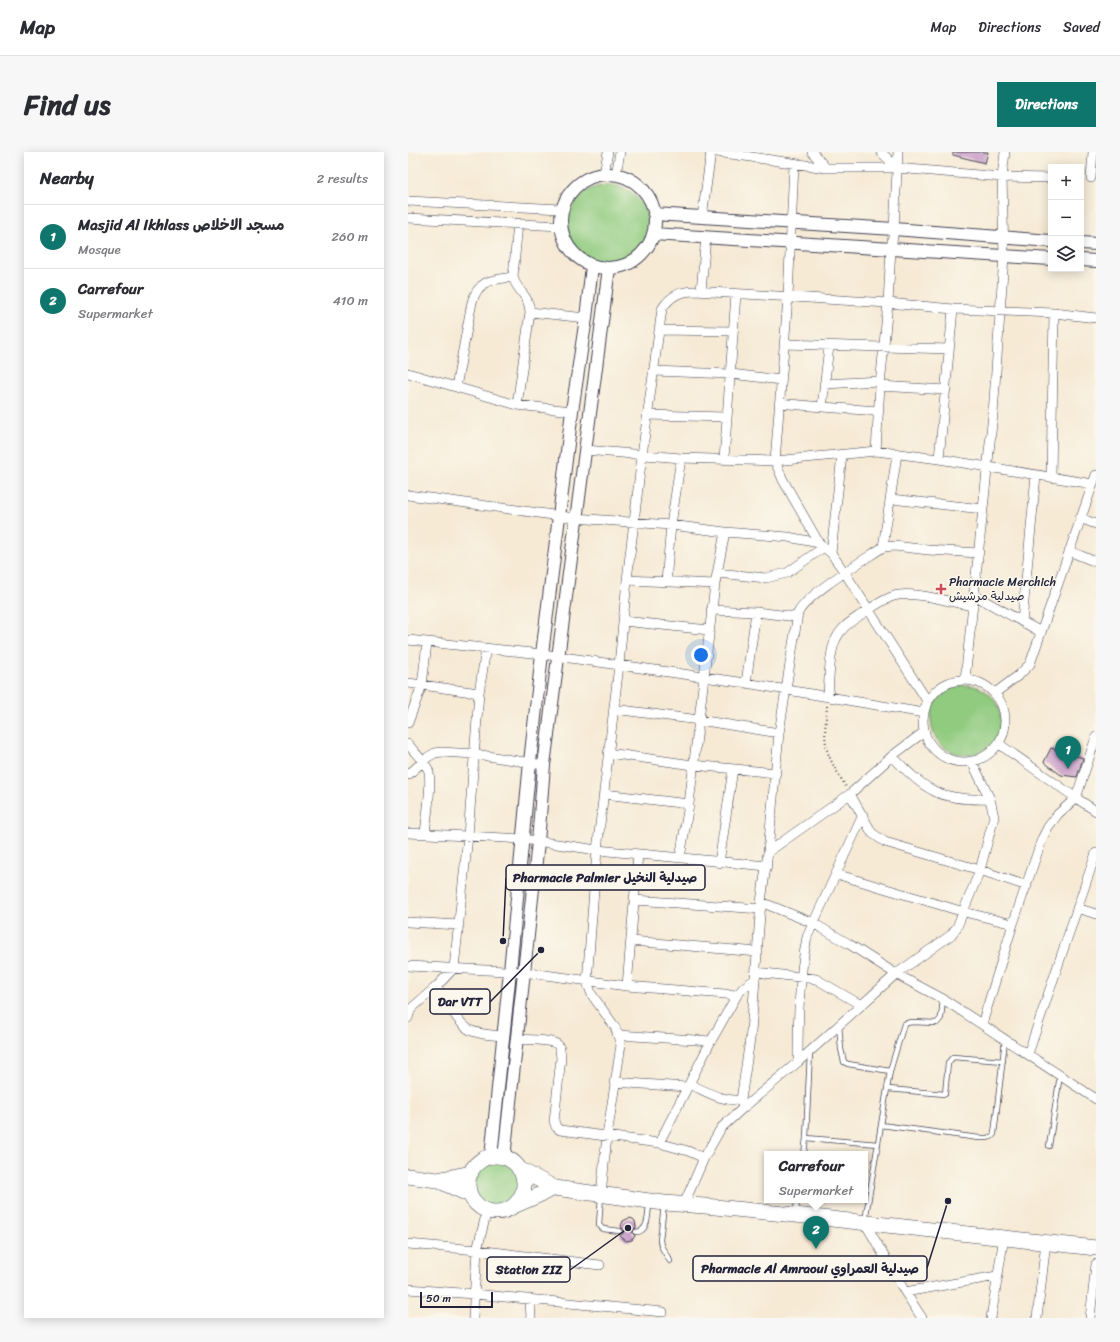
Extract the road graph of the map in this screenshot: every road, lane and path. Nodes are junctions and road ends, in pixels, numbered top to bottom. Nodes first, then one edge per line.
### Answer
1 (608, 152) edge
2 (620, 152) edge
3 (711, 152) edge
4 (717, 152) edge
5 (812, 152) edge
6 (881, 152) edge
7 (898, 152) edge
8 (1005, 152) edge
9 (1092, 152) edge
10 (794, 164) junction
11 (826, 168) junction
12 (897, 168) junction
13 (610, 175) junction
14 (1002, 177) junction
15 (1048, 178) edge
16 (1089, 178) edge
17 (408, 201) edge
18 (561, 209) junction
19 (654, 214) junction
20 (702, 217) junction
21 (408, 218) edge
22 (518, 223) junction
23 (792, 223) junction
24 (560, 226) junction
25 (894, 229) junction
26 (653, 234) junction
27 (706, 237) junction
28 (1004, 238) junction
29 (1048, 241) edge
30 (791, 242) junction
31 (1084, 243) edge
32 (1096, 244) edge
33 (891, 248) junction
34 (1004, 256) junction
35 (1048, 259) edge
36 (1084, 260) edge
37 (1096, 261) edge
38 (592, 266) junction
39 (609, 268) junction
40 (513, 277) junction
41 (701, 291) junction
42 (736, 294) junction
43 (788, 297) junction
44 (888, 303) junction
45 (953, 309) junction
46 (999, 311) junction
47 (530, 312) junction
48 (1054, 313) junction
49 (586, 318) junction
50 (1096, 318) edge
51 (658, 330) junction
52 (733, 331) junction
53 (784, 344) junction
54 (829, 346) junction
55 (884, 348) junction
56 (949, 349) junction
57 (653, 371) junction
58 (408, 373) edge
59 (731, 374) junction
60 (781, 380) junction
61 (824, 384) junction
62 (880, 384) junction
63 (456, 387) junction
64 (946, 390) junction
65 (779, 403) junction
66 (517, 405) junction
67 (822, 408) junction
68 (572, 411) junction
69 (879, 411) junction
70 (647, 415) junction
71 (727, 416) junction
72 (585, 450) junction
73 (876, 451) junction
74 (897, 454) junction
75 (642, 455) junction
76 (842, 455) junction
77 (681, 458) junction
78 (939, 459) junction
79 (724, 460) junction
80 (775, 461) junction
81 (987, 467) junction
82 (1036, 475) junction
83 (1051, 476) junction
84 (1094, 480) edge
85 (408, 495) edge
86 (891, 499) junction
87 (983, 509) junction
88 (560, 516) junction
89 (575, 518) junction
90 (1080, 518) junction
91 (634, 523) junction
92 (1096, 524) edge
93 (671, 525) junction
94 (726, 532) junction
95 (824, 547) junction
96 (883, 547) junction
97 (1069, 551) junction
98 (979, 553) junction
99 (1096, 562) edge
100 (717, 573) junction
101 (845, 573) junction
102 (627, 580) junction
103 (666, 582) junction
104 (715, 584) junction
105 (974, 595) junction
106 (973, 606) junction
107 (711, 610) junction
108 (869, 610) junction
109 (756, 612) junction
110 (797, 617) junction
111 (623, 621) junction
112 (1022, 622) junction
113 (709, 630) junction
114 (1041, 632) junction
115 (408, 640) edge
116 (427, 643) junction
117 (486, 649) junction
118 (542, 654) junction
119 (558, 657) junction
120 (619, 665) junction
121 (703, 677) junction
122 (965, 680) junction
123 (746, 683) junction
124 (408, 684) edge
125 (422, 686) junction
126 (787, 689) junction
127 (479, 693) junction
128 (995, 693) junction
129 (828, 697) junction
130 (928, 702) junction
131 (614, 709) junction
132 (924, 714) junction
133 (699, 720) junction
134 (408, 722) edge
135 (924, 732) junction
136 (779, 733) junction
137 (1096, 737) edge
138 (408, 744) edge
139 (999, 744) junction
140 (1094, 750) edge
141 (608, 753) junction
142 (475, 754) junction
143 (892, 756) junction
144 (423, 762) junction
145 (530, 762) junction
146 (972, 762) junction
147 (544, 765) junction
148 (693, 765) junction
149 (733, 769) junction
150 (776, 773) junction
151 (408, 775) edge
152 (604, 794) junction
153 (850, 794) junction
154 (1076, 798) junction
155 (990, 799) junction
156 (689, 804) junction
157 (1096, 811) edge
158 (863, 816) junction
159 (408, 833) edge
160 (425, 834) junction
161 (468, 836) junction
162 (523, 839) junction
163 (538, 842) junction
164 (597, 850) junction
165 (768, 852) junction
166 (1096, 853) edge
167 (638, 854) junction
168 (680, 858) junction
169 (719, 863) junction
170 (767, 866) junction
171 (980, 870) junction
172 (836, 874) junction
173 (1027, 886) junction
174 (635, 900) junction
175 (761, 905) junction
176 (1078, 908) junction
177 (964, 912) junction
178 (1096, 914) edge
179 (408, 922) edge
180 (813, 923) junction
181 (1013, 924) junction
182 (459, 925) junction
183 (632, 941) junction
184 (758, 952) junction
185 (408, 966) edge
186 (454, 968) junction
187 (510, 971) junction
188 (523, 972) junction
189 (896, 974) junction
190 (755, 976) junction
191 (802, 976) junction
192 (587, 982) junction
193 (627, 986) junction
194 (436, 987) junction
195 (737, 994) junction
196 (943, 999) junction
197 (861, 1005) junction
198 (408, 1018) edge
199 (982, 1024) junction
200 (839, 1025) junction
201 (618, 1035) junction
202 (504, 1036) junction
203 (516, 1039) junction
204 (1005, 1040) junction
205 (710, 1041) junction
206 (810, 1050) junction
207 (1028, 1054) junction
208 (1003, 1061) junction
209 (798, 1062) junction
210 (890, 1071) junction
211 (1060, 1075) junction
212 (614, 1082) junction
213 (688, 1086) junction
214 (888, 1089) junction
215 (1096, 1099) edge
216 (742, 1104) junction
217 (881, 1125) junction
218 (607, 1136) junction
219 (806, 1138) junction
220 (659, 1143) junction
221 (878, 1144) junction
222 (1049, 1146) dead end
223 (804, 1151) edge
224 (497, 1158) junction
225 (704, 1158) junction
226 (519, 1168) junction
227 (471, 1173) junction
228 (408, 1176) edge
229 (437, 1180) junction
230 (555, 1188) junction
231 (470, 1194) junction
232 (601, 1194) junction
233 (657, 1202) junction
234 (684, 1204) junction
235 (513, 1207) junction
236 (796, 1207) edge
237 (487, 1211) junction
238 (865, 1223) junction
239 (620, 1231) dead end
240 (636, 1232) dead end
241 (1004, 1237) junction
242 (1046, 1242) junction
243 (408, 1244) edge
244 (1096, 1248) edge
245 (477, 1250) junction
246 (670, 1261) dead end
247 (1096, 1264) edge
248 (600, 1265) dead end
249 (997, 1276) junction
250 (408, 1289) edge
251 (905, 1292) junction
252 (474, 1294) junction
253 (530, 1300) junction
254 (1093, 1305) edge
255 (662, 1312) dead end
256 (472, 1318) edge
257 (531, 1318) edge
258 (922, 1318) edge
259 (991, 1318) edge
260 (1037, 1318) edge
261 (1090, 1318) edge

1 - 13 street
2 - 13 street
3 - 20 street
4 - 10 street
5 - 11 street
6 - 12 street
7 - 12 street
8 - 14 street
9 - 16 street
10 - 11 street
10 - 23 street
11 - 12 street
12 - 14 street
12 - 25 street
13 - 18 street
13 - 19 street
14 - 15 street
14 - 28 street
17 - 18 street
18 - 24 street
19 - 20 street
19 - 26 street
20 - 23 street
21 - 22 street
22 - 24 street
22 - 40 street
23 - 25 street
23 - 30 street
24 - 38 street
25 - 28 street
25 - 33 street
26 - 27 street
26 - 39 street
27 - 30 street
27 - 41 street
28 - 29 street
28 - 34 street
30 - 33 street
30 - 43 street
31 - 32 street
33 - 34 street
33 - 44 street
34 - 35 street
34 - 46 street
36 - 37 street
38 - 39 street
38 - 49 street
39 - 72 street
40 - 47 street
40 - 63 street
41 - 42 street
41 - 51 street
42 - 43 street
42 - 52 street
43 - 44 street
43 - 53 street
44 - 45 street
44 - 55 street
45 - 46 street
45 - 56 street
46 - 48 street
46 - 81 street
47 - 49 street
47 - 66 street
48 - 50 street
48 - 83 street
49 - 68 street
51 - 52 street
51 - 57 street
52 - 59 street
53 - 54 street
53 - 60 street
54 - 55 street
54 - 61 street
55 - 56 street
55 - 62 street
56 - 64 street
57 - 59 street
57 - 70 street
58 - 63 street
59 - 60 street
59 - 71 street
60 - 65 street
61 - 62 street
61 - 67 street
62 - 64 street
62 - 69 street
63 - 66 street
64 - 78 street
65 - 67 street
65 - 80 street
66 - 68 street
67 - 69 street
68 - 88 street
69 - 73 street
70 - 71 street
70 - 75 street
71 - 79 street
72 - 75 street
72 - 89 street
73 - 74 street
73 - 76 street
74 - 78 street
74 - 86 street
75 - 77 street
75 - 91 street
76 - 80 street
76 - 95 street
77 - 79 street
77 - 93 street
78 - 81 street
79 - 80 street
80 - 95 street
81 - 82 street
81 - 87 street
82 - 83 street
82 - 112 street
83 - 84 street
84 - 90 street
85 - 88 street
86 - 87 street
86 - 96 street
87 - 98 street
88 - 89 street
88 - 118 street
89 - 91 street
89 - 119 street
90 - 92 street
90 - 97 street
91 - 93 street
91 - 102 street
93 - 94 street
93 - 103 street
94 - 95 street
94 - 100 street
95 - 100 street
95 - 101 street
96 - 98 street
96 - 101 street
97 - 99 street
97 - 114 street
98 - 105 street
100 - 104 street
101 - 108 street
101 - 110 street
102 - 103 street
102 - 111 street
103 - 104 street
104 - 107 street
105 - 106 street
105 - 112 street
106 - 108 street
106 - 122 street
107 - 109 street
107 - 113 street
108 - 129 street
108 - 130 street
109 - 110 street
109 - 123 street
110 - 126 street
111 - 113 street
111 - 120 street
112 - 114 street
113 - 121 street
114 - 128 street
115 - 116 street
116 - 117 street
116 - 125 street
117 - 118 street
117 - 127 street
118 - 119 street
118 - 145 street
119 - 120 street
119 - 147 street
120 - 121 street
120 - 131 street
121 - 123 street
121 - 133 street
122 - 128 street
122 - 130 street
123 - 126 street
124 - 125 street
125 - 127 street
125 - 134 street
126 - 129 street
126 - 136 street
127 - 142 street
128 - 139 street
129 - 132 street
129 - 153 path
130 - 132 street
131 - 133 street
131 - 141 street
132 - 135 street
133 - 136 street
133 - 148 street
135 - 143 street
135 - 146 street
136 - 150 street
137 - 140 street
138 - 144 street
139 - 146 street
139 - 154 street
140 - 154 street
141 - 148 street
141 - 152 street
142 - 144 street
142 - 145 street
142 - 161 street
143 - 153 street
143 - 155 street
144 - 151 street
144 - 160 street
145 - 147 street
145 - 162 street
146 - 155 street
147 - 163 street
148 - 149 street
148 - 156 street
149 - 150 street
149 - 169 street
150 - 165 street
152 - 156 street
152 - 164 street
153 - 158 street
153 - 165 street
154 - 157 street
154 - 173 street
155 - 171 street
156 - 168 street
158 - 171 street
158 - 172 street
159 - 160 street
160 - 161 street
161 - 162 street
161 - 182 street
162 - 163 street
162 - 187 street
163 - 164 street
163 - 188 street
164 - 167 street
164 - 192 street
165 - 170 street
166 - 176 street
167 - 168 street
167 - 174 street
168 - 169 street
169 - 170 street
170 - 175 street
171 - 173 street
171 - 177 street
172 - 177 street
172 - 180 street
173 - 181 street
174 - 175 street
174 - 183 street
175 - 180 street
175 - 184 street
176 - 178 street
176 - 207 street
177 - 181 street
177 - 189 street
179 - 182 street
180 - 189 street
180 - 191 street
181 - 199 street
182 - 186 street
183 - 184 street
183 - 193 street
184 - 190 street
185 - 186 street
186 - 187 street
186 - 194 street
187 - 188 street
187 - 202 street
188 - 192 street
188 - 203 street
189 - 196 street
189 - 197 street
190 - 191 street
190 - 195 street
190 - 216 street
191 - 197 street
191 - 209 street
192 - 193 street
192 - 201 street
193 - 195 street
194 - 198 street
194 - 202 street
195 - 205 street
196 - 199 street
196 - 210 lane
197 - 200 street
199 - 204 street
200 - 206 street
200 - 210 lane
201 - 205 street
201 - 212 street
202 - 224 street
203 - 218 street
203 - 224 street
204 - 207 street
204 - 208 lane
205 - 213 street
206 - 209 street
206 - 219 lane
207 - 211 street
208 - 214 lane
208 - 217 lane
209 - 216 street
210 - 214 lane
211 - 215 street
211 - 222 lane
212 - 213 street
212 - 218 street
213 - 216 street
213 - 220 street
214 - 217 lane
216 - 225 street
217 - 221 lane
218 - 220 street
218 - 232 street
219 - 221 lane
219 - 223 lane
220 - 225 street
221 - 238 lane
224 - 226 main road
224 - 227 main road
225 - 234 street
226 - 230 main road
226 - 235 main road
227 - 229 main road
227 - 231 main road
228 - 229 main road
229 - 231 main road
230 - 232 main road
230 - 235 main road
231 - 237 main road
232 - 233 main road
232 - 239 lane
233 - 234 main road
233 - 240 lane
233 - 246 lane
234 - 236 main road
235 - 237 main road
236 - 238 main road
237 - 245 street
238 - 241 main road
238 - 251 street
241 - 242 main road
241 - 249 street
242 - 244 main road
242 - 260 street
243 - 245 street
245 - 248 street
245 - 252 street
247 - 254 street
249 - 251 street
249 - 259 street
250 - 252 street
251 - 258 street
252 - 253 street
252 - 256 street
253 - 255 street
253 - 257 street
254 - 261 street

